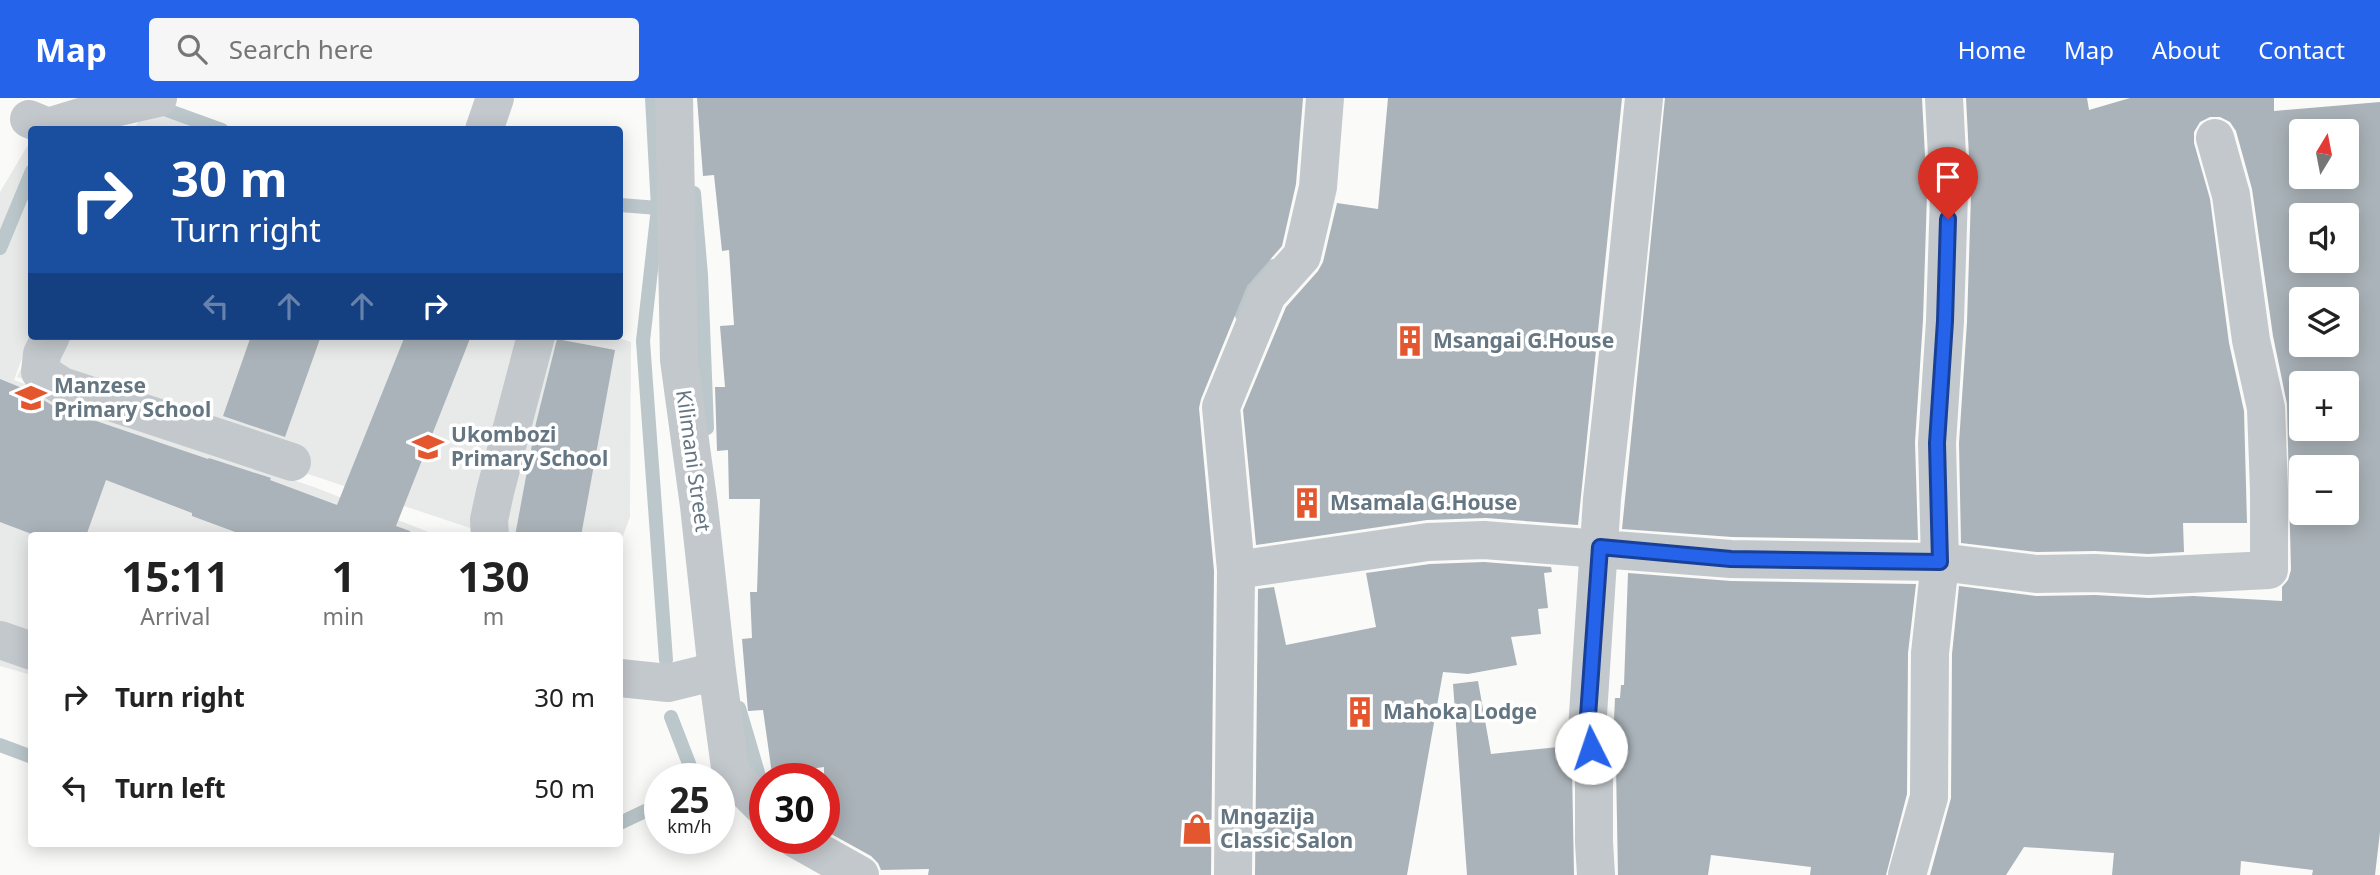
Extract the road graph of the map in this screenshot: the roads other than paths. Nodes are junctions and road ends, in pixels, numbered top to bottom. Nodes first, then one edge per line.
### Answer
1 (158, 98) edge
2 (495, 98) edge
3 (674, 98) edge
4 (1325, 98) edge
5 (1644, 98) edge
6 (1944, 98) edge
7 (29, 120) dead end
8 (45, 126) edge
9 (51, 126) edge
10 (485, 126) edge
11 (2215, 138) dead end
12 (49, 340) edge
13 (535, 340) edge
14 (292, 462) dead end
15 (490, 532) edge
16 (1600, 547) junction
17 (1940, 562) junction
18 (1236, 570) junction
19 (0, 640) edge
20 (28, 650) edge
21 (717, 671) junction
22 (623, 678) edge
23 (749, 793) edge
24 (823, 854) edge
25 (860, 875) edge
26 (1233, 875) edge
27 (1596, 875) edge
28 (1907, 875) edge

1 - 9 street
2 - 10 street
3 - 21 street, Kilimani Street
4 - 18 street
5 - 16 street
6 - 17 street
7 - 8 street
11 - 17 street
12 - 14 street
13 - 15 street
16 - 17 street
16 - 18 street
16 - 27 street
17 - 28 street
18 - 26 street
19 - 20 street
21 - 22 street
21 - 23 street, Kilimani Street
24 - 25 street

